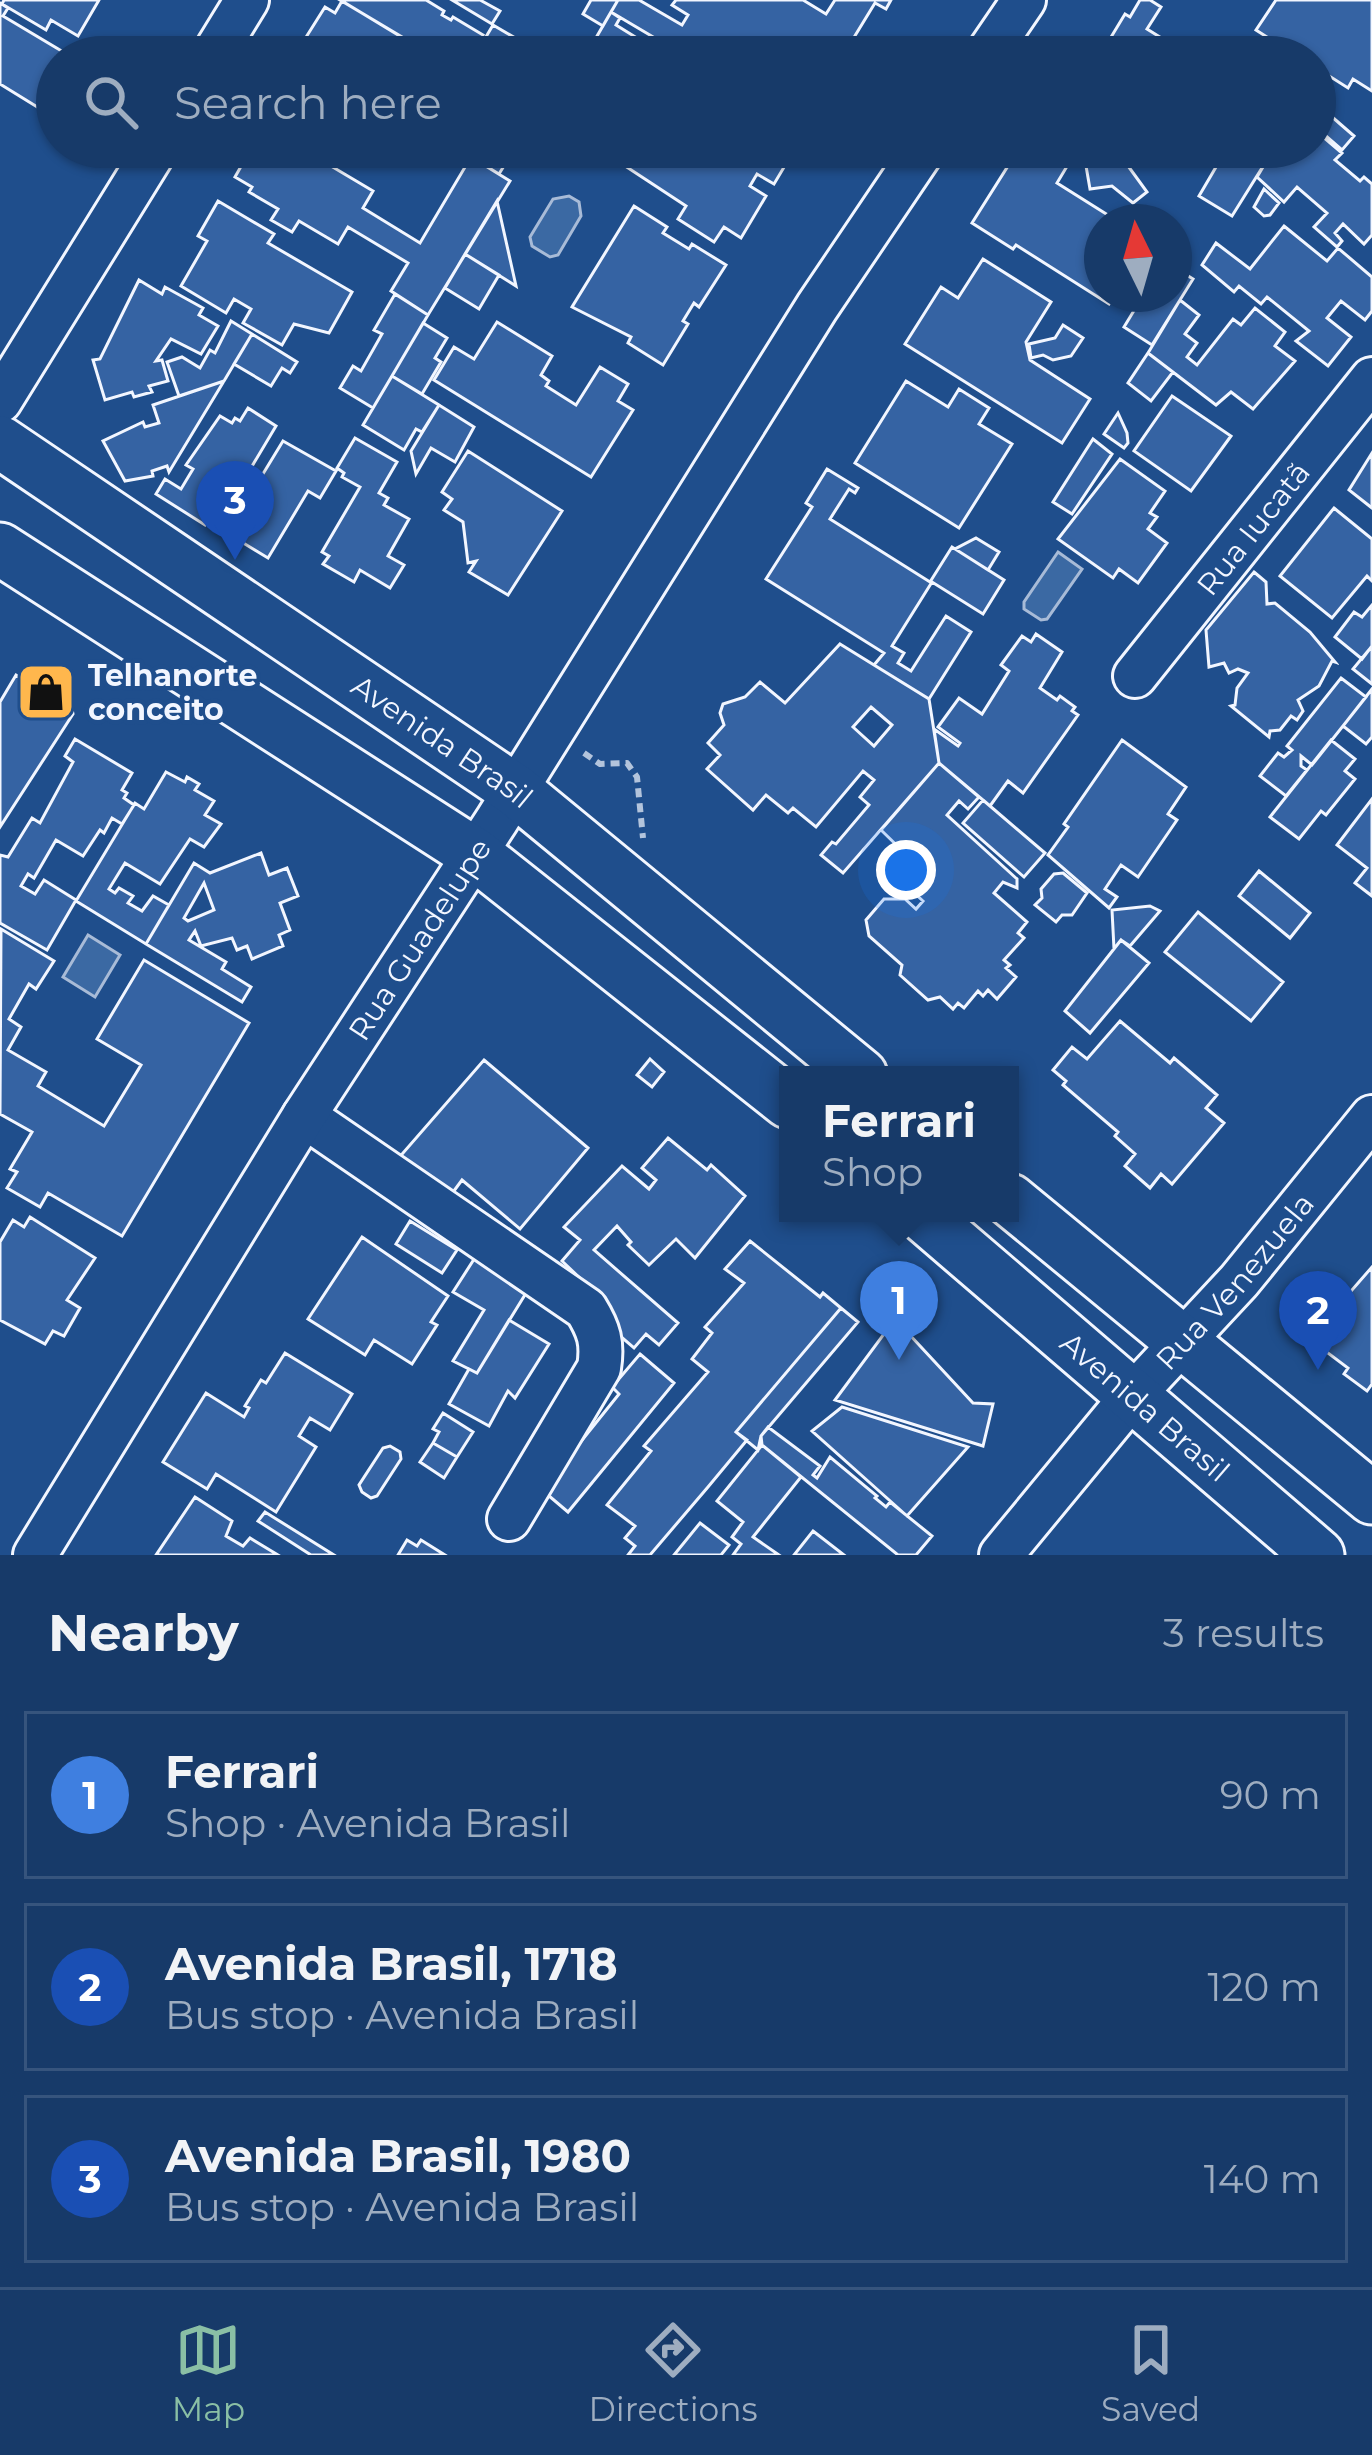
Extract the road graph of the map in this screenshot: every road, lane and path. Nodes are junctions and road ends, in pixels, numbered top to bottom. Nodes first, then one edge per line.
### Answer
1 (247, 0) edge
2 (1024, 0) edge
3 (225, 36) edge
4 (1000, 36) edge
5 (144, 168) edge
6 (911, 168) edge
7 (1372, 379) edge
8 (0, 401) edge
9 (0, 442) edge
10 (0, 549) edge
11 (1135, 676) dead end
12 (551, 732) junction
13 (515, 790) junction
14 (475, 854) junction
15 (621, 875) junction
16 (850, 1066) edge
17 (779, 1095) edge
18 (304, 1116) junction
19 (1372, 1117) edge
20 (1019, 1208) edge
21 (931, 1222) edge
22 (1180, 1342) junction
23 (1133, 1395) junction
24 (1372, 1498) edge
25 (509, 1519) dead end
26 (35, 1555) edge
27 (1001, 1555) edge
28 (1318, 1555) edge

1 - 3 street
2 - 4 street
5 - 8 street
6 - 12 street, Rua Guadelupe
7 - 11 street, Rua Iucatã
9 - 13 main road, Avenida Brasil
10 - 14 main road
12 - 13 street, Rua Guadelupe
12 - 15 path
13 - 14 street, Rua Guadelupe
13 - 15 main road, Avenida Brasil
14 - 17 main road
14 - 18 street, Rua Guadelupe
15 - 16 main road, Avenida Brasil
18 - 25 street
18 - 26 street, Rua Guadelupe
19 - 22 street, Rua Venezuela
20 - 22 main road
21 - 23 main road, Avenida Brasil
22 - 23 street, Rua Venezuela
22 - 24 main road
23 - 27 street, Rua Venezuela
23 - 28 main road, Avenida Brasil

